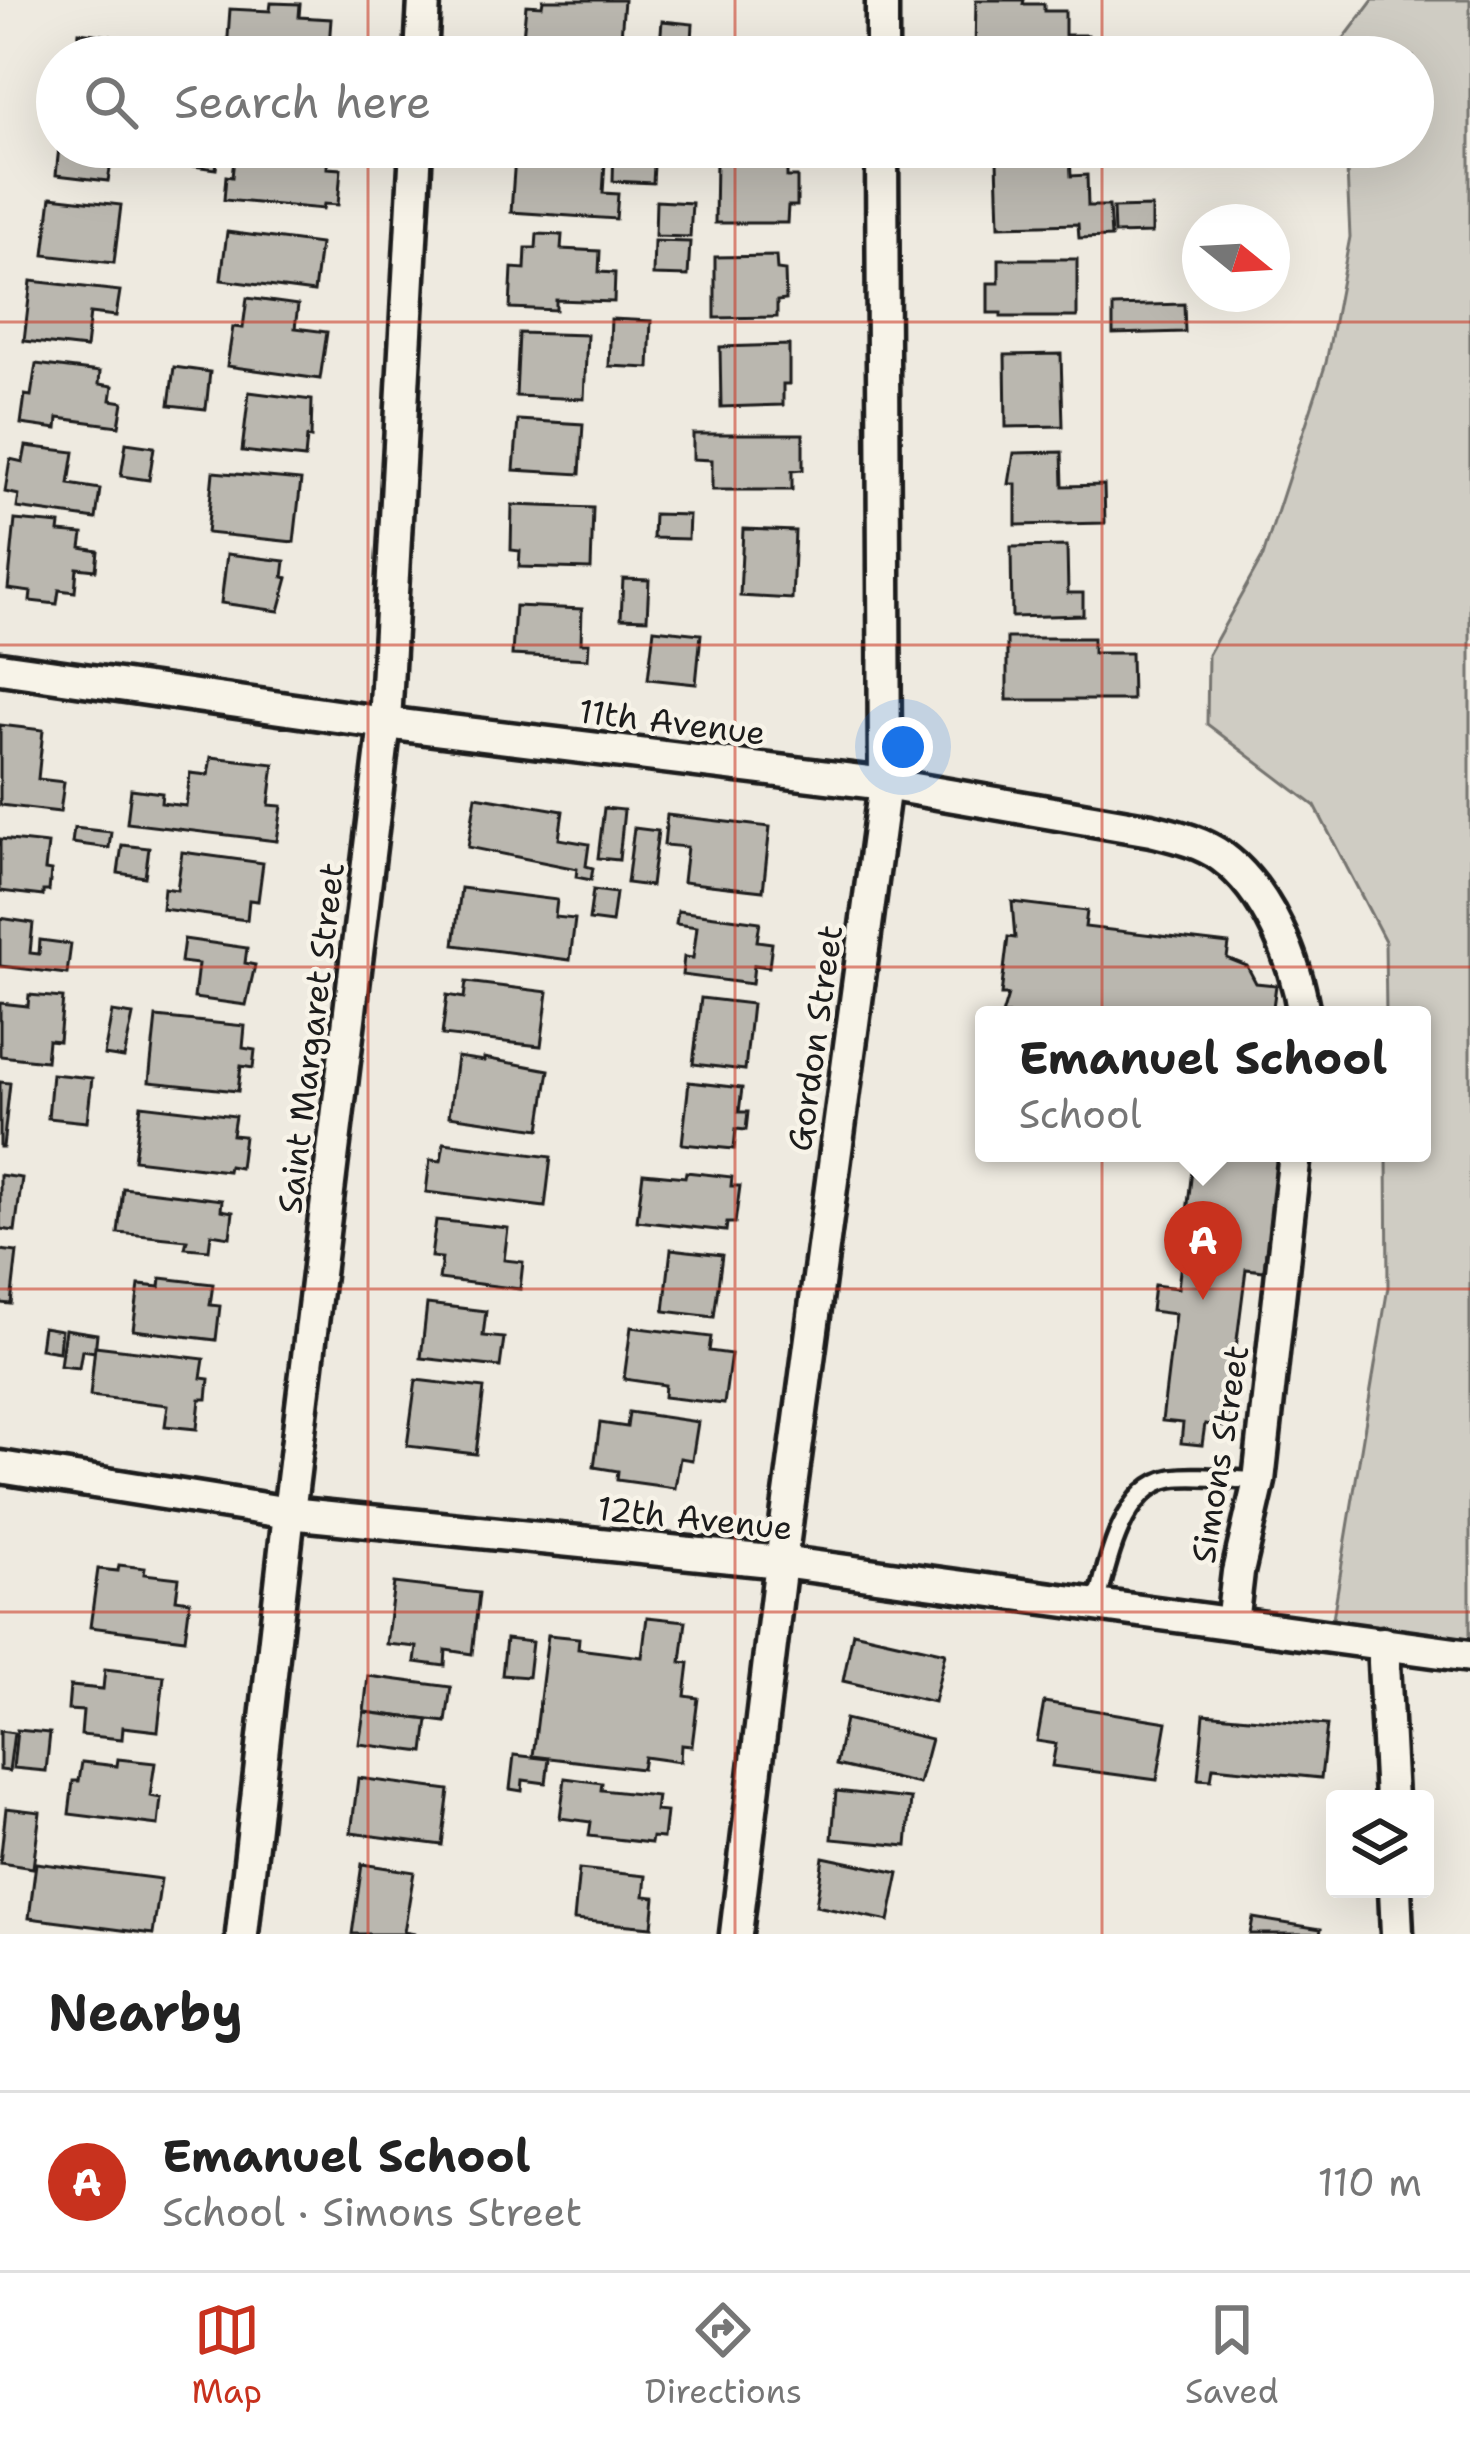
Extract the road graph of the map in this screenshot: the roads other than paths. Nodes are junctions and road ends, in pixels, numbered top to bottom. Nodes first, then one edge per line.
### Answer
1 (424, 0) edge
2 (882, 0) edge
3 (422, 36) edge
4 (882, 36) edge
5 (415, 168) edge
6 (883, 168) edge
7 (0, 668) edge
8 (386, 723) junction
9 (885, 784) junction
10 (1303, 1006) edge
11 (1294, 1162) edge
12 (0, 1467) edge
13 (1259, 1480) junction
14 (289, 1513) junction
15 (781, 1562) junction
16 (1097, 1605) junction
17 (1232, 1623) junction
18 (1383, 1643) junction
19 (1470, 1656) edge
20 (1390, 1790) edge
21 (1395, 1898) edge
22 (242, 1934) edge
23 (736, 1934) edge
24 (1397, 1934) edge

1 - 3 street
2 - 4 street
5 - 8 street, Saint Margaret Street
6 - 9 street, Gordon Street
7 - 8 street, 11th Avenue
8 - 9 street, 11th Avenue
8 - 14 street, Saint Margaret Street
9 - 10 street, 11th Avenue
9 - 15 street, Gordon Street
11 - 13 street, Simons Street
12 - 14 street, 12th Avenue
13 - 16 lane
13 - 17 street, Simons Street
14 - 15 street, 12th Avenue
14 - 22 street, Saint Margaret Street
15 - 16 street, 12th Avenue
15 - 23 street, Gordon Street
16 - 17 street, 12th Avenue
17 - 18 street, 12th Avenue
18 - 19 street, 12th Avenue
18 - 20 street
21 - 24 street

